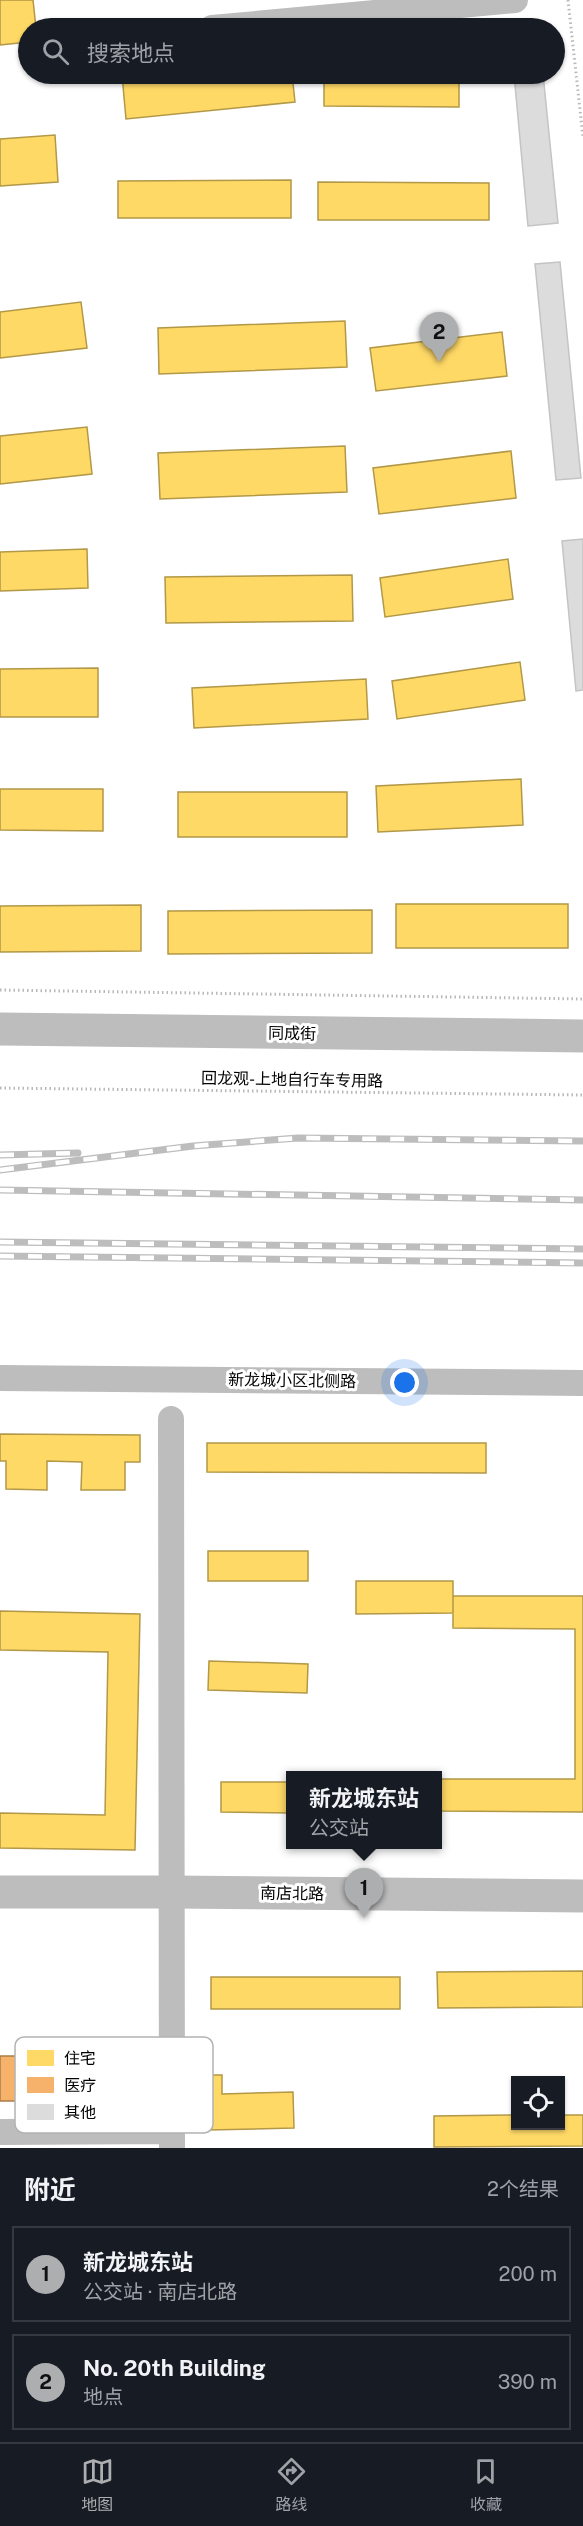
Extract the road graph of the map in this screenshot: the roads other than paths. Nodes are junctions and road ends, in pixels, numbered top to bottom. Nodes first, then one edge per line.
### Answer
1 (515, 0) edge
2 (320, 18) edge
3 (0, 1008) edge
4 (583, 1015) edge
5 (0, 1029) edge
6 (583, 1036) edge
7 (0, 1378) edge
8 (583, 1383) edge
9 (171, 1419) dead end
10 (0, 1873) edge
11 (583, 1878) edge
12 (172, 1882) junction
13 (0, 1892) edge
14 (583, 1896) edge
15 (172, 2037) edge
16 (0, 2132) edge
17 (15, 2133) edge
18 (22, 2133) edge
19 (172, 2140) edge

1 - 2 street
3 - 4 main road, 同成街
5 - 6 main road, 同成街
7 - 8 street, 新龙城小区北侧路
9 - 12 street
10 - 12 main road, 南店北路
11 - 12 main road, 南店北路
12 - 13 main road, 南店北路
12 - 14 main road, 南店北路
12 - 15 street
16 - 17 street
18 - 19 street

